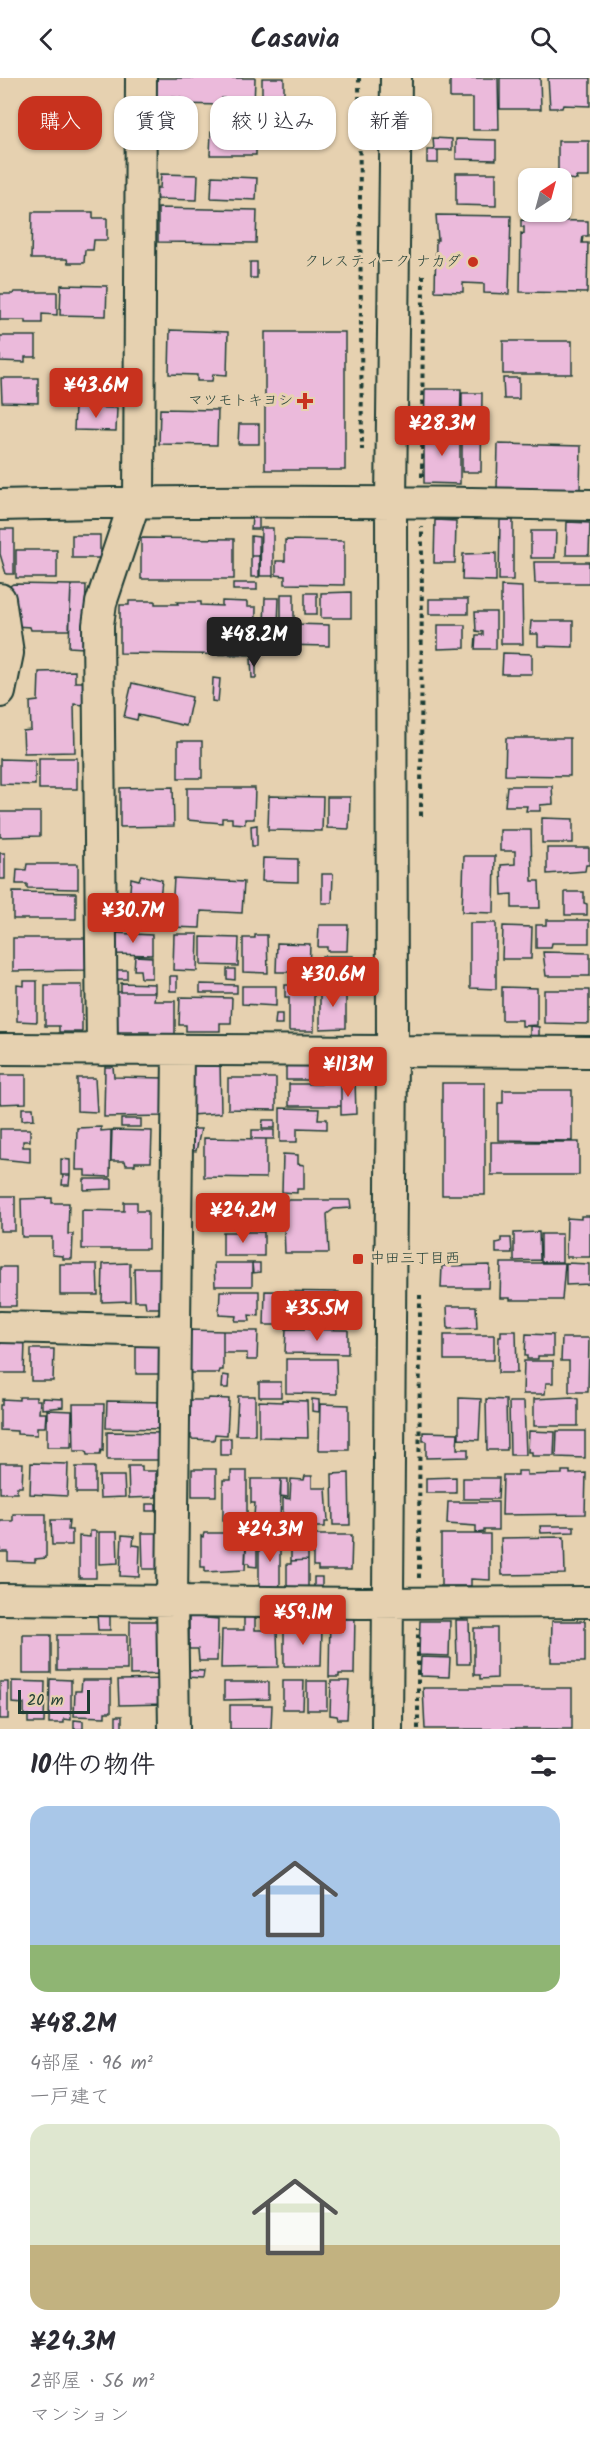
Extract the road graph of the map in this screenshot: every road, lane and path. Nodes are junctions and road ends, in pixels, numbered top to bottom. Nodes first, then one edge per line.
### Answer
1 (141, 78) edge
2 (359, 78) edge
3 (396, 78) edge
4 (362, 454) dead end
5 (391, 501) junction
6 (137, 502) junction
7 (0, 505) edge
8 (590, 505) edge
9 (0, 599) edge
10 (0, 692) edge
11 (0, 1049) edge
12 (102, 1050) junction
13 (178, 1051) junction
14 (392, 1052) junction
15 (590, 1052) edge
16 (0, 1327) edge
17 (175, 1331) junction
18 (0, 1599) edge
19 (172, 1601) junction
20 (387, 1602) junction
21 (590, 1602) edge
22 (174, 1729) edge
23 (387, 1729) edge

1 - 6 street
2 - 4 path
3 - 5 street
5 - 6 street
5 - 8 street
5 - 14 street
6 - 7 street
6 - 12 street
9 - 10 street
11 - 12 street
12 - 13 street
13 - 14 street
13 - 17 street
14 - 15 street
14 - 20 street
16 - 17 street
17 - 19 street
18 - 19 street
19 - 20 street
19 - 22 street
20 - 21 street
20 - 23 street

